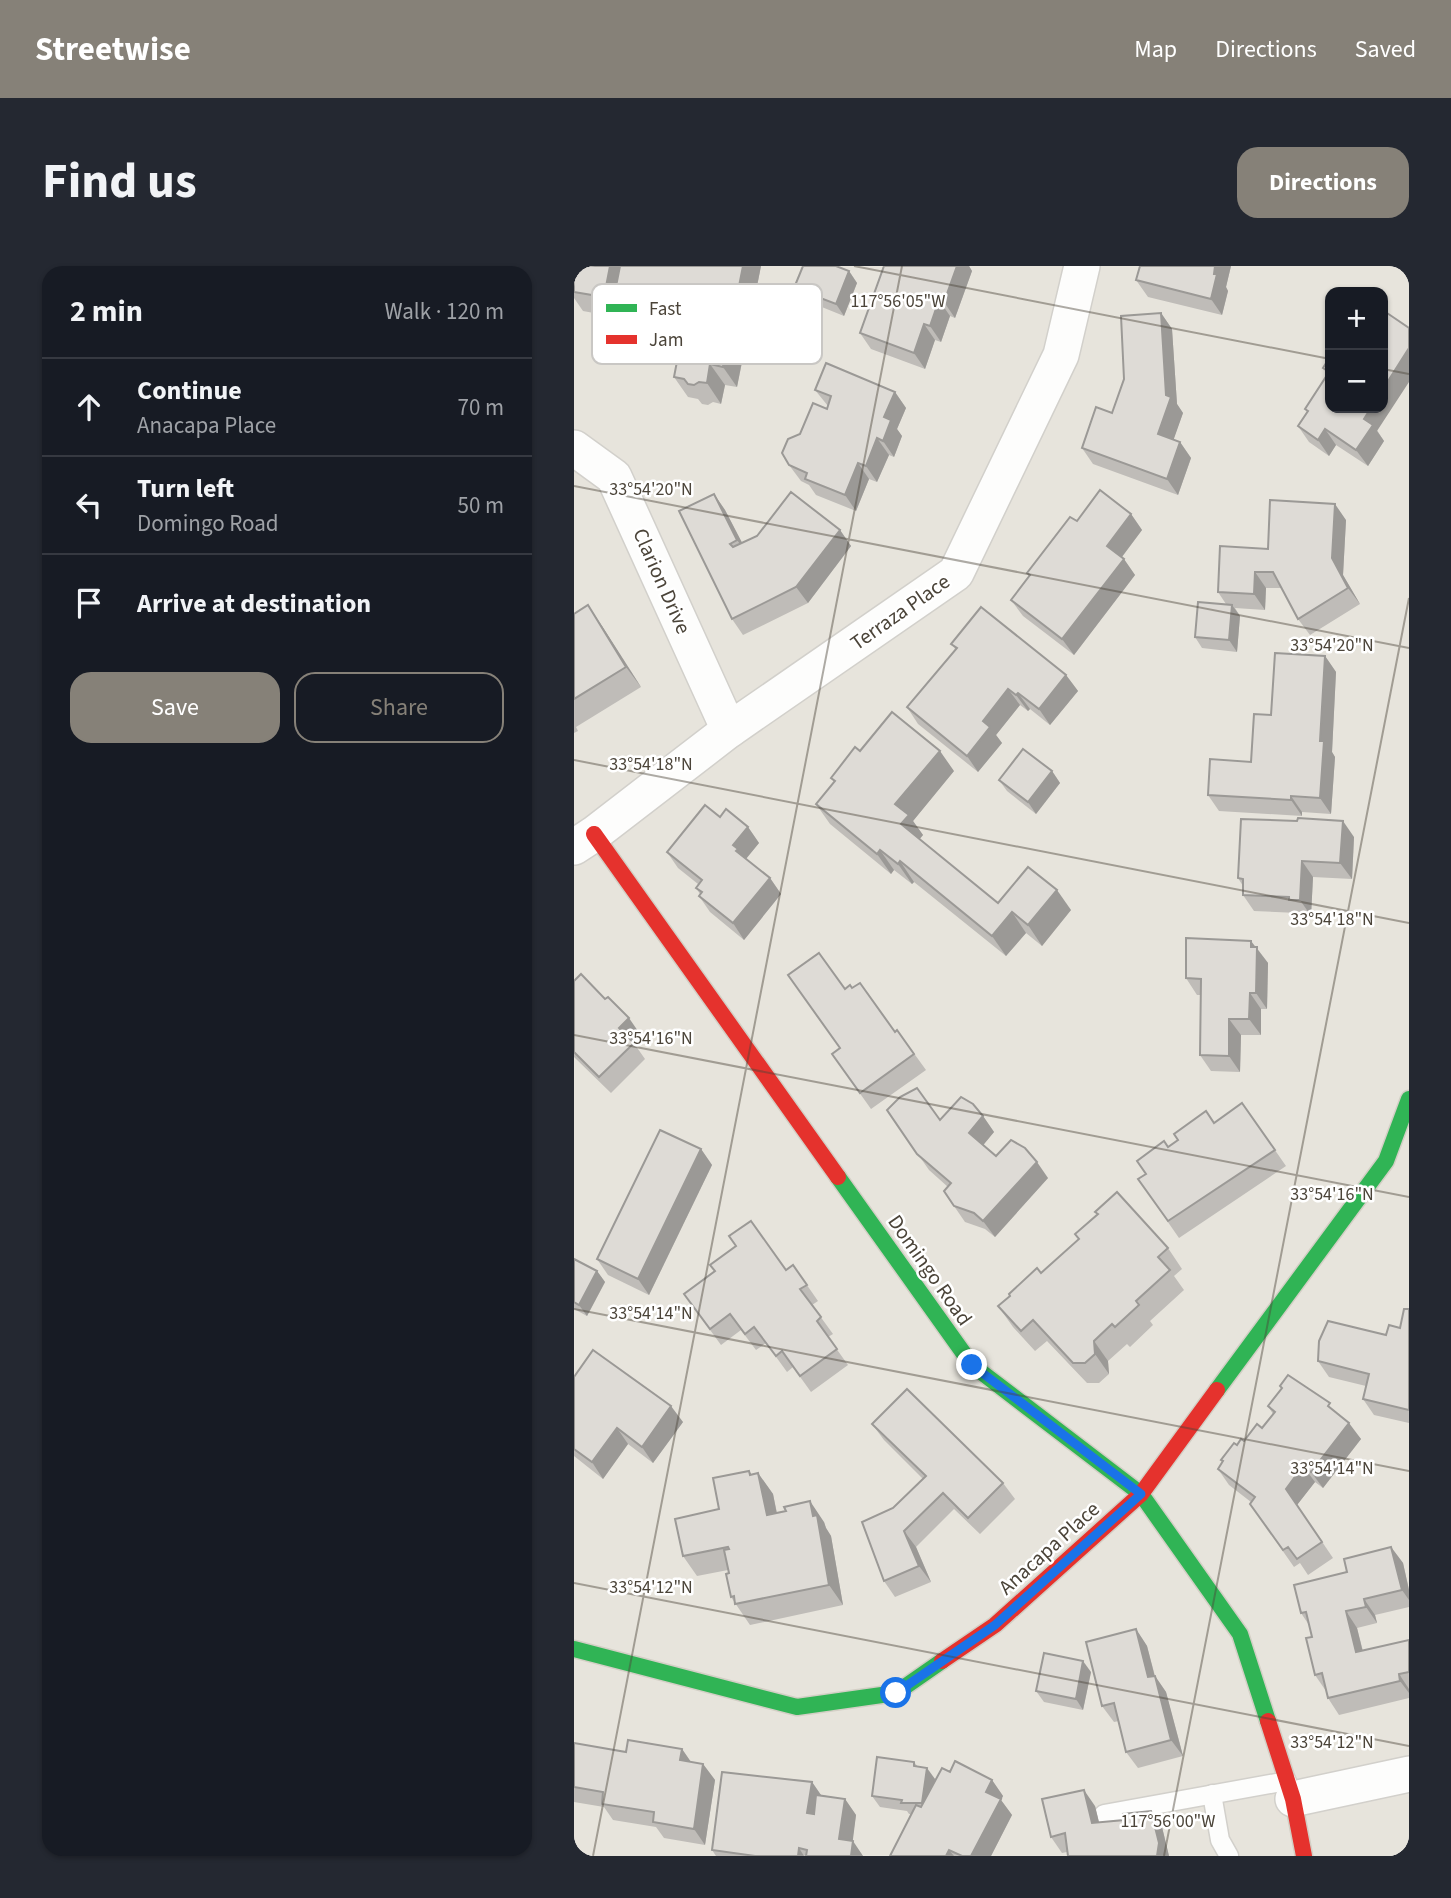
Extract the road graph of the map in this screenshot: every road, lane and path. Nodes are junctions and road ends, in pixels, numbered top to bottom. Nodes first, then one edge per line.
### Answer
1 (1082, 266) edge
2 (574, 448) edge
3 (730, 730) junction
4 (584, 841) edge
5 (1409, 1099) edge
6 (1141, 1494) junction
7 (574, 1649) edge
8 (1409, 1774) edge
9 (1290, 1790) junction
10 (1212, 1794) junction
11 (1104, 1814) dead end
12 (1229, 1856) edge
13 (1304, 1856) edge

1 - 3 street, Terraza Place
2 - 3 street, Clarion Drive
3 - 4 street, Terraza Place
4 - 6 street, Domingo Road
5 - 6 street, Anacapa Place
6 - 7 street, Anacapa Place
6 - 9 street, Domingo Road
8 - 9 street
9 - 10 lane
9 - 13 street, Domingo Road
10 - 11 lane
10 - 12 lane

